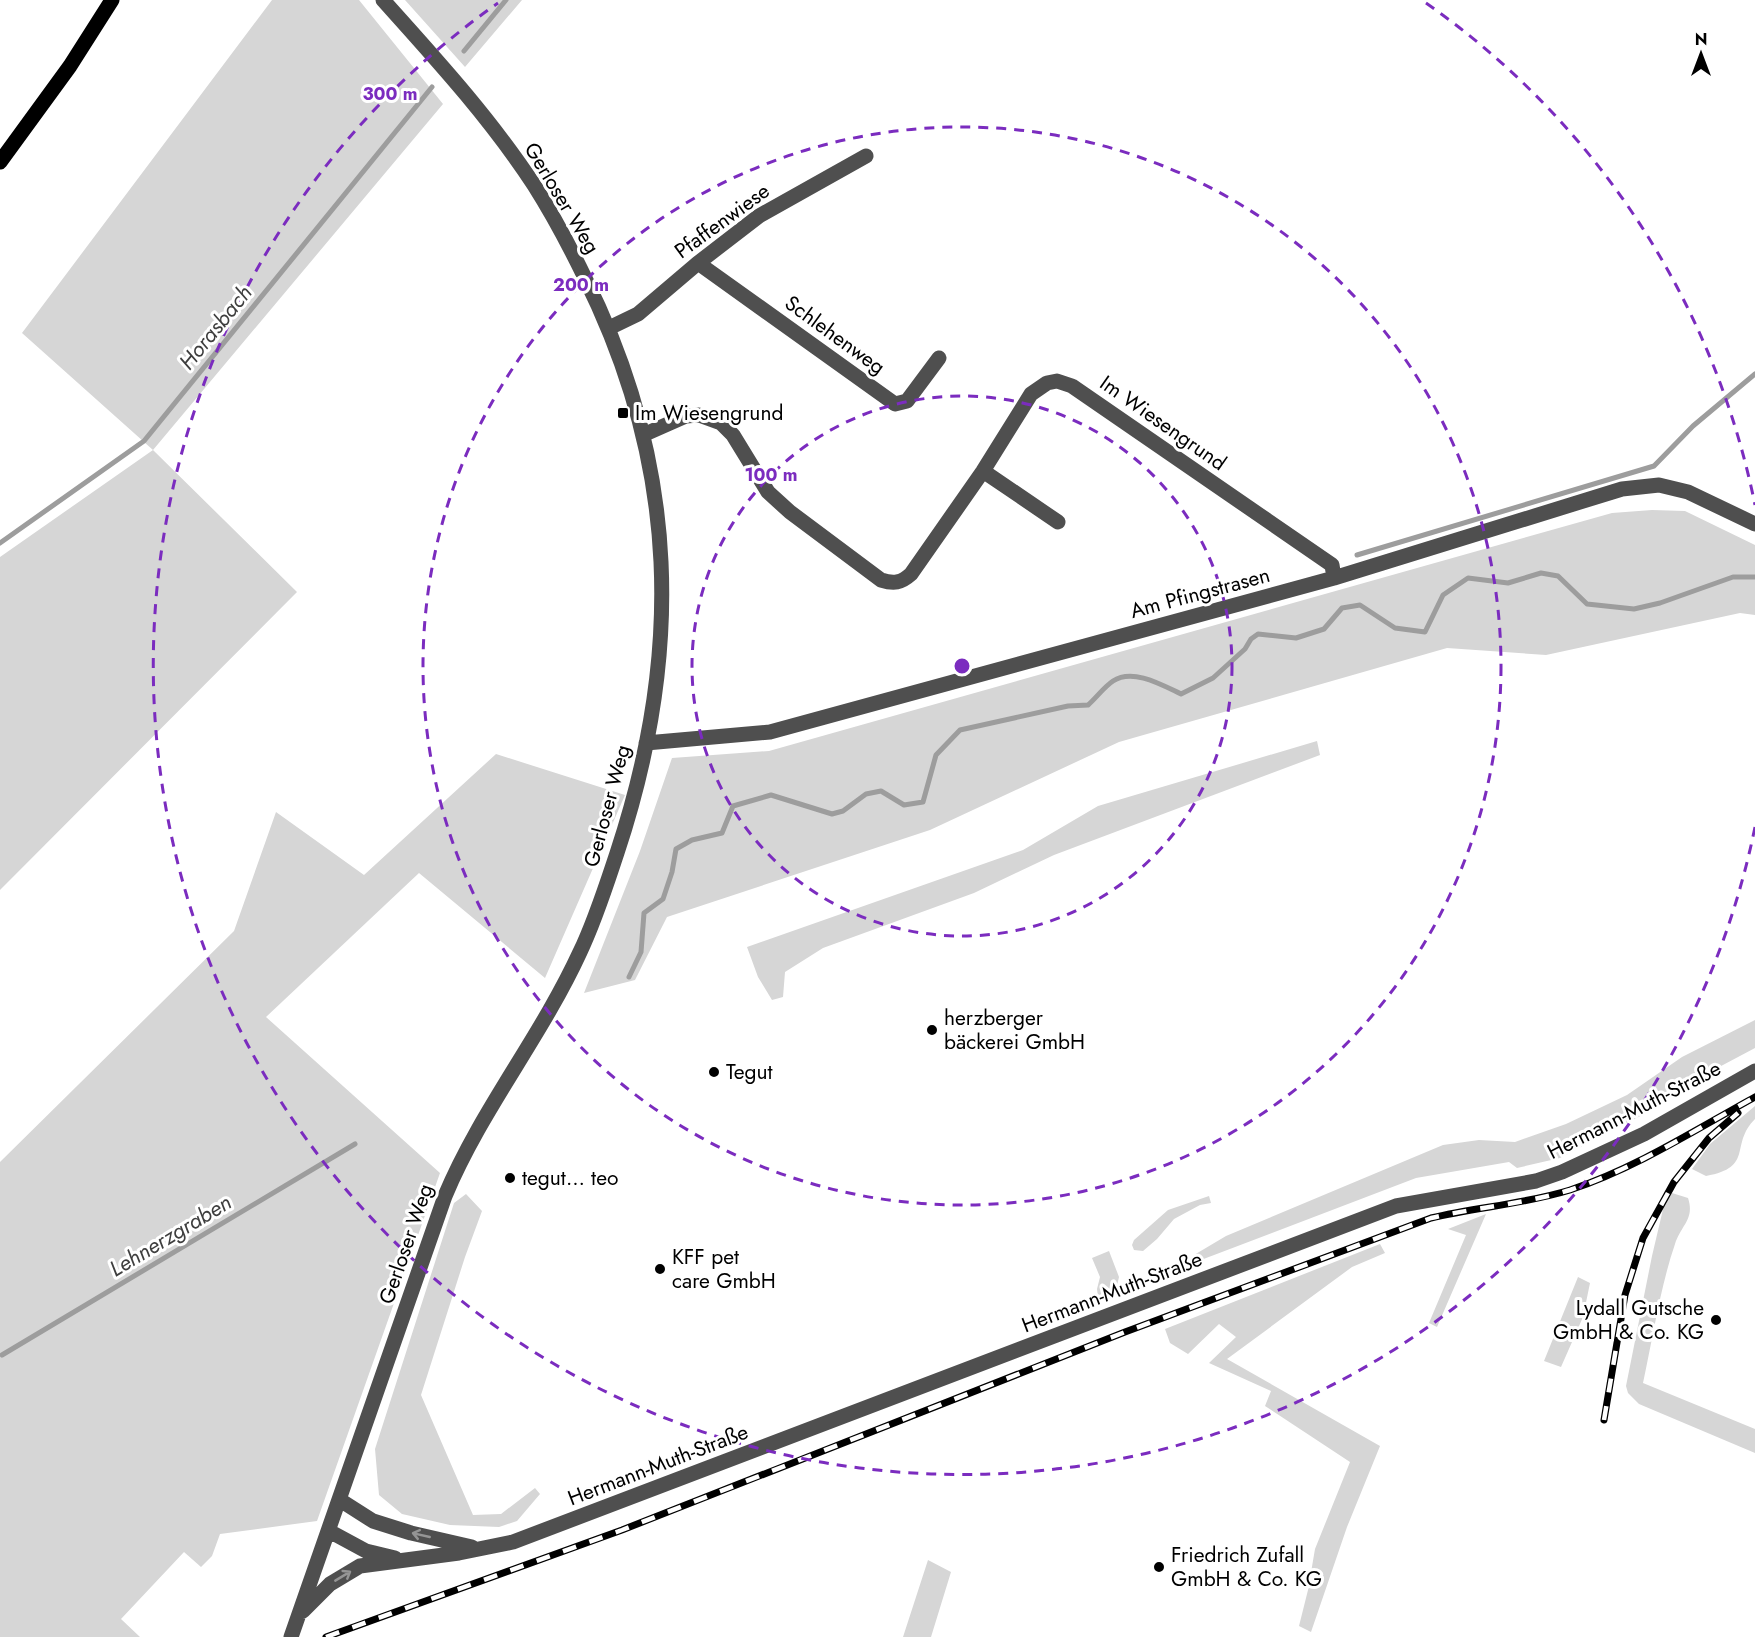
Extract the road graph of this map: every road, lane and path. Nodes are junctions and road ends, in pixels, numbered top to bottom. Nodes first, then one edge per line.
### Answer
1 (112, 0) edge
2 (383, 0) edge
3 (866, 156) dead end
4 (0, 162) edge
5 (698, 263) junction
6 (609, 328) junction
7 (939, 358) dead end
8 (644, 435) junction
9 (983, 471) junction
10 (1058, 522) dead end
11 (1755, 524) edge
12 (1334, 578) junction
13 (646, 743) junction
14 (1755, 1071) edge
15 (340, 1500) junction
16 (329, 1531) junction
17 (478, 1548) junction
18 (403, 1560) junction
19 (299, 1614) junction
20 (291, 1637) edge

1 - 4 main road
2 - 6 street, Gerloser Weg
3 - 5 street, Pfaffenwiese
5 - 6 street, Pfaffenwiese
5 - 7 street, Schlehenweg
6 - 8 street, Gerloser Weg
8 - 9 street, Im Wiesengrund
8 - 13 street, Gerloser Weg
9 - 10 street
9 - 12 street, Im Wiesengrund
11 - 12 street, Am Pfingstrasen
12 - 13 street, Am Pfingstrasen
13 - 15 street, Gerloser Weg
14 - 17 street, Hermann-Muth-Straße
15 - 16 street, Gerloser Weg
17 -> 15 street, Hermann-Muth-Straße
16 - 18 street, Hermann-Muth-Straße
16 - 19 street, Gerloser Weg
17 - 18 street, Hermann-Muth-Straße
19 -> 18 street, Hermann-Muth-Straße
19 - 20 street, Gerloser Weg

